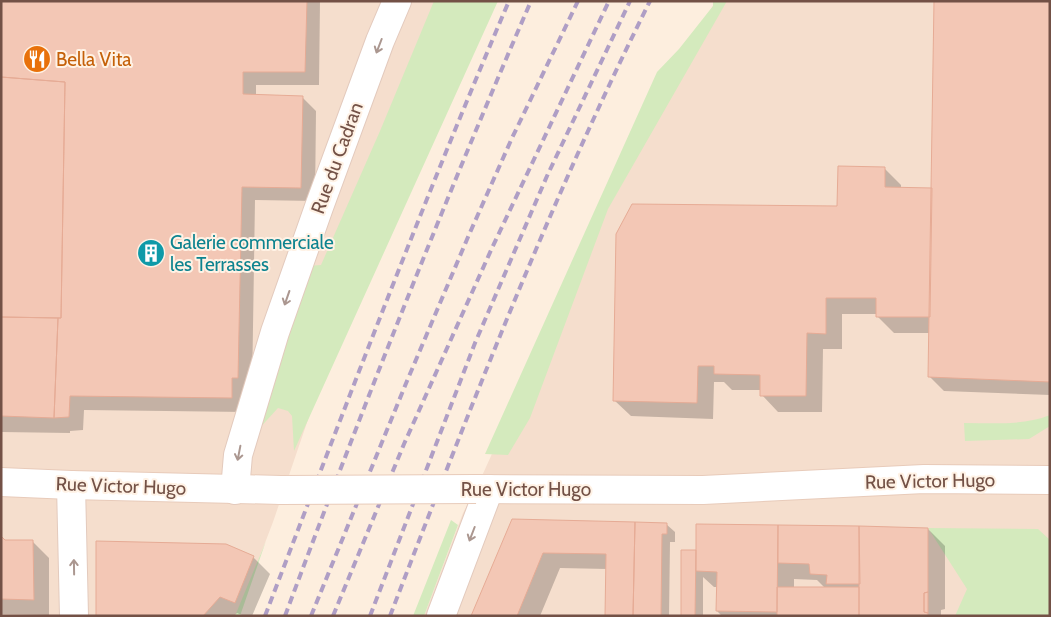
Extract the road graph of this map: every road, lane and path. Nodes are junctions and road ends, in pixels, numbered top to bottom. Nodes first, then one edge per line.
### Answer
1 (397, 1) edge
2 (1050, 480) edge
3 (1, 482) edge
4 (71, 485) junction
5 (482, 488) junction
6 (235, 490) junction
7 (74, 616) edge
8 (441, 616) edge

1 -> 6 street, Rue du Cadran
2 - 5 street, Rue Victor Hugo
3 - 4 street, Rue Victor Hugo
4 - 6 street, Rue Victor Hugo
7 -> 4 street
5 - 6 street, Rue Victor Hugo, bridge
5 -> 8 street

